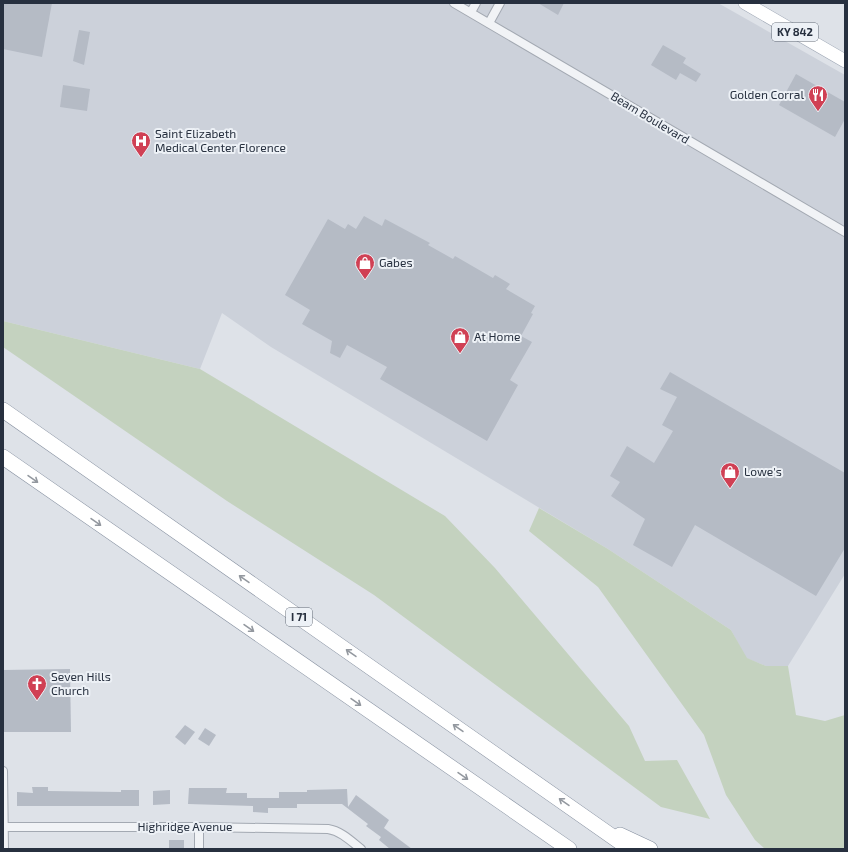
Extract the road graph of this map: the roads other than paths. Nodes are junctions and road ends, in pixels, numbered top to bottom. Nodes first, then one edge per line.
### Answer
1 (454, 3) edge
2 (476, 3) edge
3 (500, 3) edge
4 (745, 3) edge
5 (471, 12) junction
6 (489, 23) junction
7 (845, 61) edge
8 (845, 232) edge
9 (3, 410) edge
10 (3, 458) edge
11 (3, 771) edge
12 (596, 825) junction
13 (4, 827) edge
14 (199, 827) junction
15 (4, 849) edge
16 (199, 849) edge
17 (362, 849) edge
18 (569, 849) edge
19 (630, 849) edge
20 (650, 849) edge

1 - 5 street, Beam Boulevard
2 - 5 street
3 - 6 street
4 - 7 main road, KY 842
5 - 6 street, Beam Boulevard
6 - 8 street, Beam Boulevard
12 -> 9 highway, I 71
10 -> 18 highway
11 - 13 street
12 - 19 highway, I 71
12 - 20 highway
13 - 14 street, Highridge Avenue
13 - 15 street
14 - 16 street
14 - 17 street, Highridge Avenue

